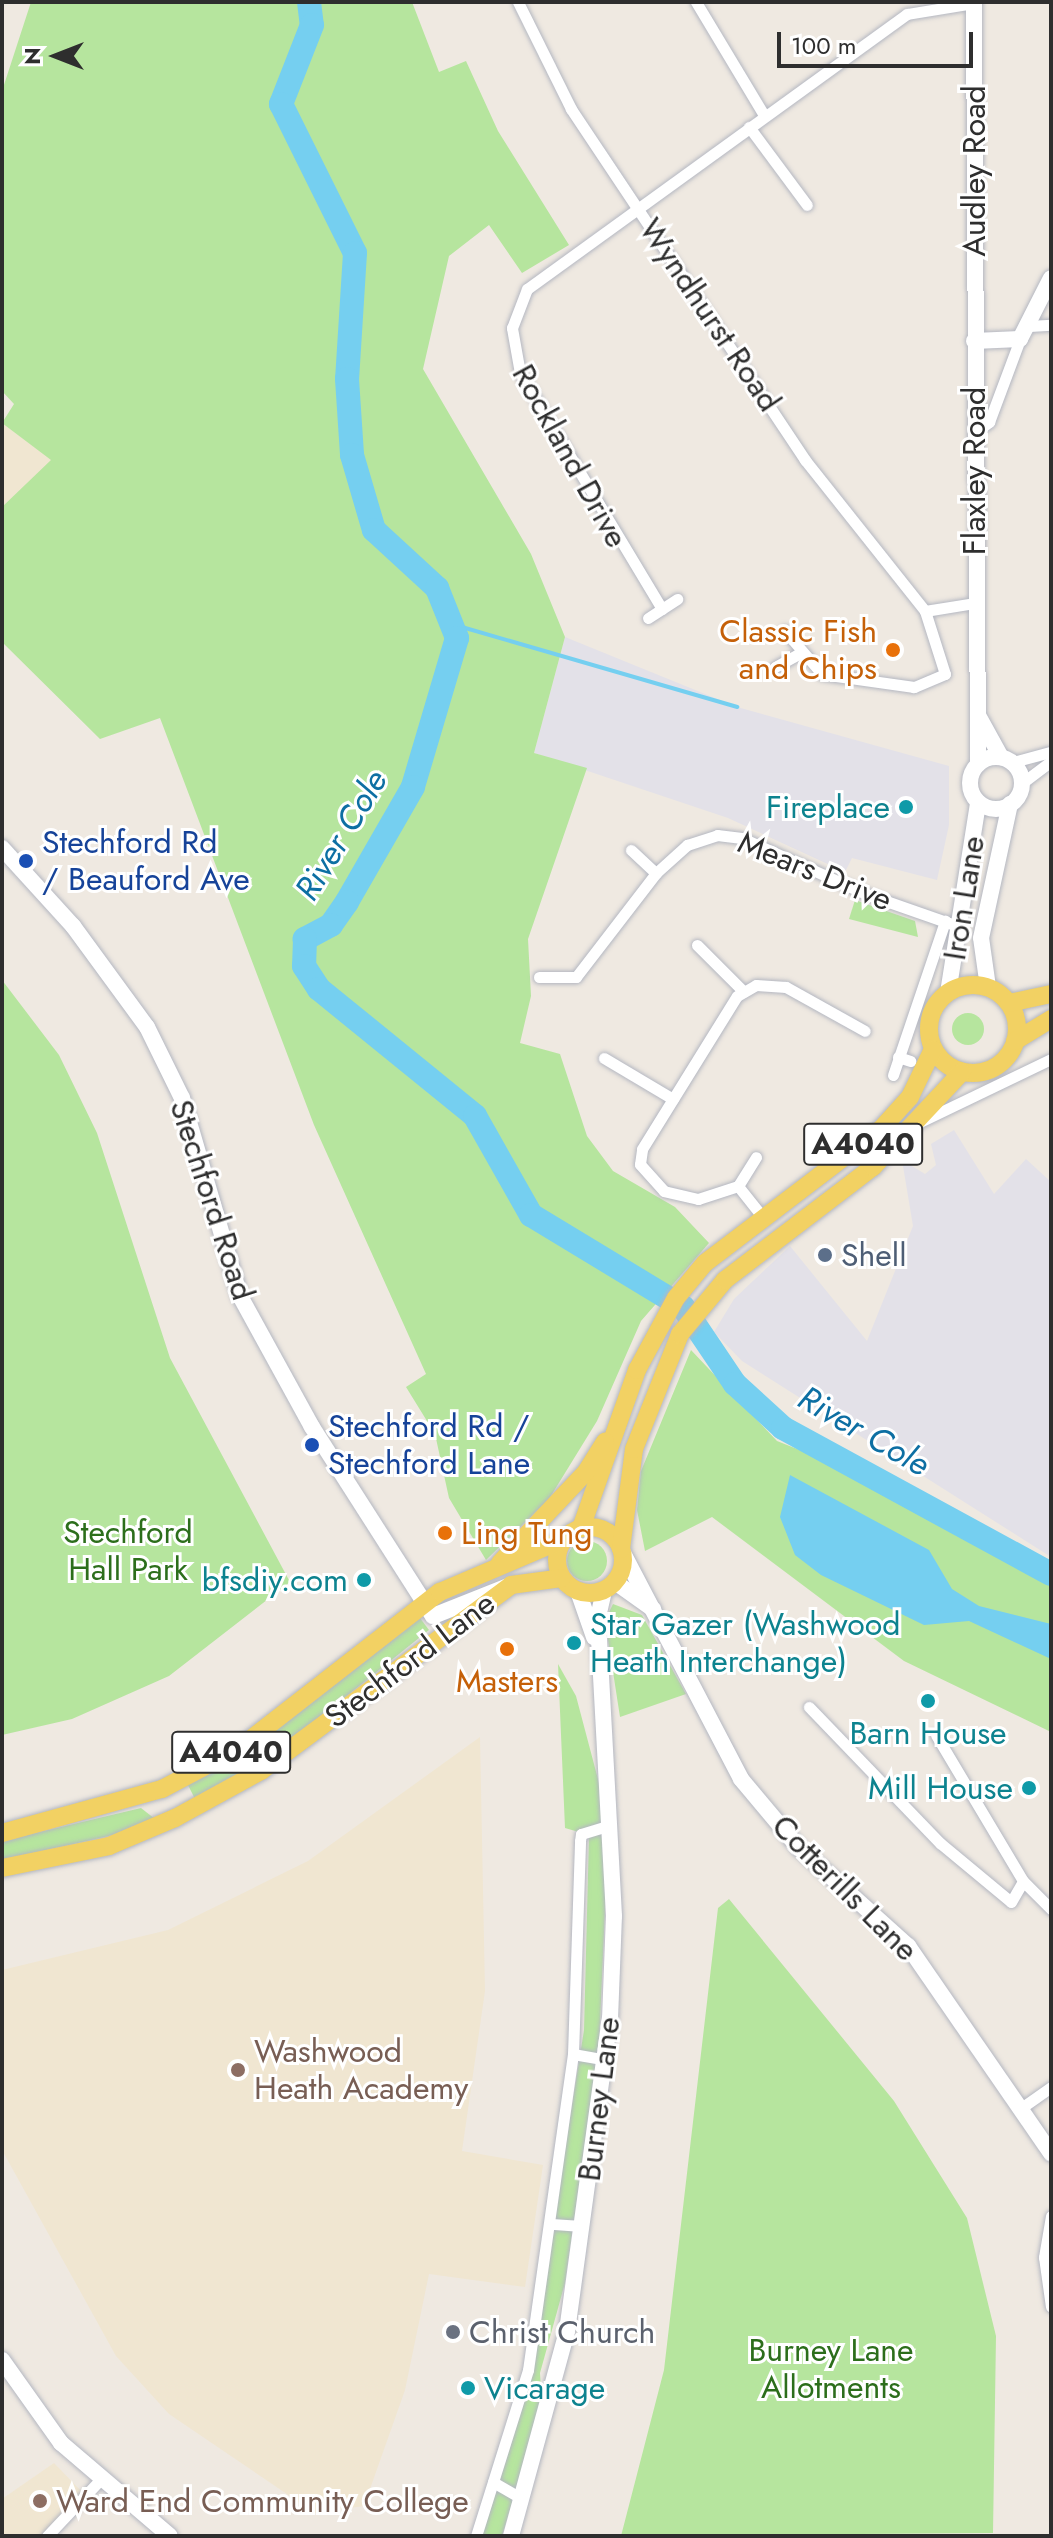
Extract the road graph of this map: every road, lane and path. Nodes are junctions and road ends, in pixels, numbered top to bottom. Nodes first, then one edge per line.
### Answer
1 (518, 2) edge
2 (696, 2) edge
3 (974, 2) edge
4 (764, 115) junction
5 (749, 127) junction
6 (807, 205) dead end
7 (638, 207) junction
8 (1051, 278) edge
9 (1051, 325) edge
10 (1024, 332) junction
11 (974, 341) junction
12 (974, 433) junction
13 (677, 599) dead end
14 (975, 603) junction
15 (662, 609) junction
16 (925, 611) junction
17 (648, 618) dead end
18 (785, 631) dead end
19 (798, 654) junction
20 (775, 667) dead end
21 (978, 716) junction
22 (1051, 752) edge
23 (1007, 760) junction
24 (1051, 761) edge
25 (978, 764) junction
26 (1022, 783) junction
27 (978, 803) junction
28 (1010, 804) junction
29 (2, 848) edge
30 (631, 850) dead end
31 (656, 873) junction
32 (953, 924) junction
33 (697, 945) dead end
34 (539, 977) dead end
35 (988, 987) junction
36 (744, 992) junction
37 (948, 993) junction
38 (1051, 994) edge
39 (1009, 1003) junction
40 (1051, 1019) edge
41 (865, 1031) dead end
42 (1015, 1041) junction
43 (933, 1049) junction
44 (604, 1058) dead end
45 (1051, 1059) edge
46 (962, 1072) junction
47 (893, 1075) dead end
48 (673, 1099) junction
49 (928, 1119) junction
50 (756, 1157) dead end
51 (738, 1186) junction
52 (765, 1220) junction
53 (616, 1421) junction
54 (581, 1528) junction
55 (564, 1539) junction
56 (622, 1551) junction
57 (497, 1566) junction
58 (562, 1578) junction
59 (511, 1585) junction
60 (610, 1586) junction
61 (578, 1591) junction
62 (425, 1603) junction
63 (657, 1612) junction
64 (600, 1654) junction
65 (809, 1707) dead end
66 (936, 1735) dead end
67 (162, 1789) junction
68 (175, 1818) junction
69 (610, 1825) junction
70 (2, 1833) edge
71 (2, 1868) edge
72 (1023, 1881) junction
73 (1051, 1909) edge
74 (573, 2054) junction
75 (606, 2060) junction
76 (1051, 2087) edge
77 (1024, 2106) junction
78 (1051, 2153) edge
79 (1051, 2216) edge
80 (553, 2224) junction
81 (583, 2226) junction
82 (1051, 2307) edge
83 (2, 2360) edge
84 (98, 2482) junction
85 (493, 2482) junction
86 (523, 2499) junction
87 (47, 2536) edge
88 (170, 2536) edge
89 (476, 2536) edge
90 (511, 2536) edge

1 - 7 street, Wyndhurst Road
2 - 4 street
3 - 4 street, Rockland Drive
3 - 11 street, Audley Road
4 - 5 street, Rockland Drive
5 - 6 street
5 - 7 street, Rockland Drive
7 - 15 street, Rockland Drive
7 - 16 street, Wyndhurst Road
8 - 10 street
9 - 10 street
10 - 11 street, Flaxley Road
10 - 12 street
11 - 12 street, Flaxley Road
12 - 14 street, Flaxley Road
13 - 15 street
14 - 16 street
14 - 21 street, Flaxley Road
15 - 17 street
16 - 19 street, Wyndhurst Road
18 - 19 street
19 - 20 street
21 - 23 street, Flaxley Road
21 - 25 street, Flaxley Road
22 - 23 street
23 - 25 street
23 - 26 street
24 - 26 street
25 - 27 street
26 - 28 street
27 - 28 street
27 - 32 street, Iron Lane
28 - 35 street, Iron Lane
29 - 62 street, Stechford Road
30 - 31 street
31 - 32 street, Mears Drive
31 - 34 street, Mears Drive
32 - 37 street, Iron Lane
32 - 47 street
33 - 36 street
35 - 37 main road
35 - 39 main road
36 - 41 street
36 - 48 street
37 - 43 main road
38 - 39 main road
39 - 42 main road
40 - 42 main road
42 - 46 main road
43 - 46 main road
43 - 52 main road, A4040
44 - 48 street
45 - 49 street
46 - 49 main road, A4040
48 - 51 street
49 - 56 main road, A4040
50 - 51 street
51 - 52 street
52 - 53 main road, A4040
53 - 54 main road, A4040
53 - 57 main road
54 - 55 main road
54 - 56 main road
55 - 57 main road, Stechford Lane / A4040
55 - 58 main road
56 - 60 main road
56 - 63 street, Cotterills Lane
57 - 62 main road, Stechford Lane / A4040
58 - 59 main road, Stechford Lane / A4040
58 - 61 main road
59 - 62 street
59 - 68 main road, Stechford Lane / A4040
60 - 61 main road
60 - 63 street, Cotterills Lane
60 - 64 street, Burney Lane
61 - 64 street, Burney Lane
62 - 67 main road, Stechford Lane / A4040
63 - 77 street, Cotterills Lane
64 - 69 street, Burney Lane
65 - 72 street
66 - 72 street
67 - 68 main road
67 - 70 main road, Stechford Lane / A4040
68 - 71 main road, Stechford Lane / A4040
69 - 74 street
69 - 75 street, Burney Lane
72 - 73 street
74 - 75 street
74 - 80 street
75 - 81 street, Burney Lane
76 - 77 street
77 - 78 street, Cotterills Lane
79 - 82 street
80 - 81 street
80 - 85 street
81 - 86 street, Burney Lane
83 - 84 street
84 - 87 street
84 - 88 street
85 - 86 street
85 - 89 street
86 - 90 street, Burney Lane

